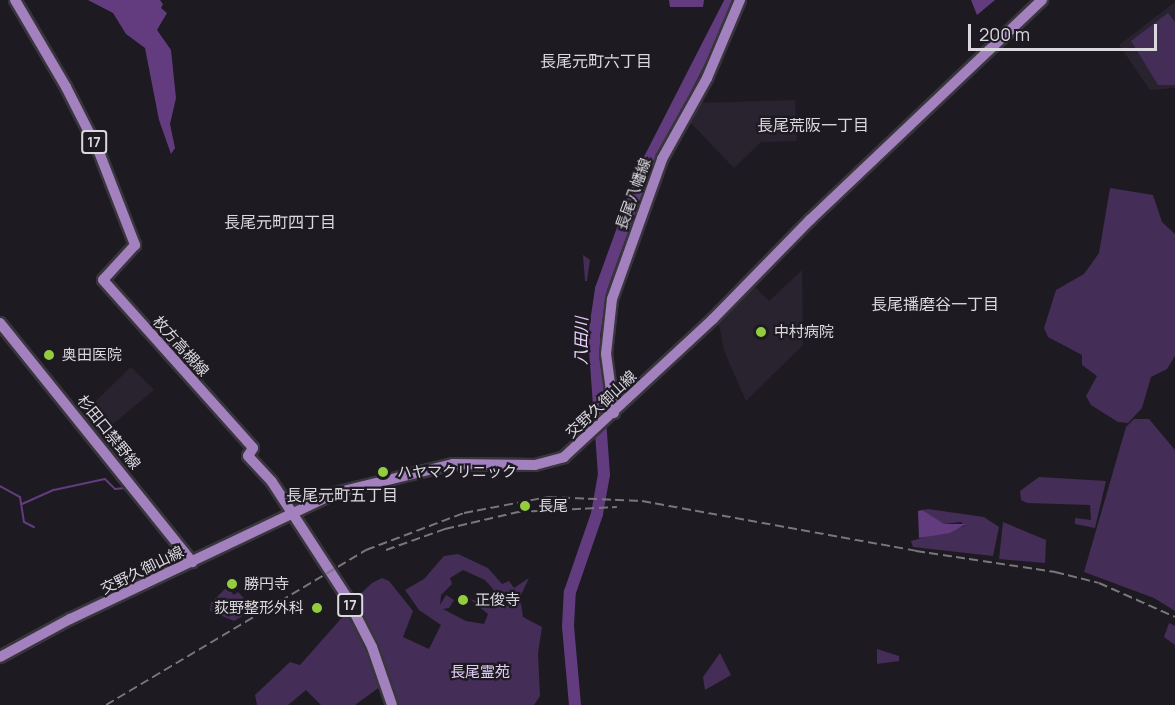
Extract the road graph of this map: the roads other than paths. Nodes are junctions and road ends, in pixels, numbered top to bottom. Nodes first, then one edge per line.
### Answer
1 (15, 0) edge
2 (740, 0) edge
3 (1042, 0) edge
4 (0, 323) edge
5 (611, 416) junction
6 (292, 513) junction
7 (192, 562) junction
8 (0, 657) edge
9 (392, 705) edge

1 - 6 main road, 枚方高槻線 / 17
2 - 5 main road, 長尾八幡線
3 - 5 main road, 交野久御山線
4 - 7 main road, 杉田口禁野線
5 - 6 main road, 交野久御山線
6 - 7 main road, 交野久御山線
6 - 9 main road, 枚方高槻線 / 17
7 - 8 main road, 交野久御山線

